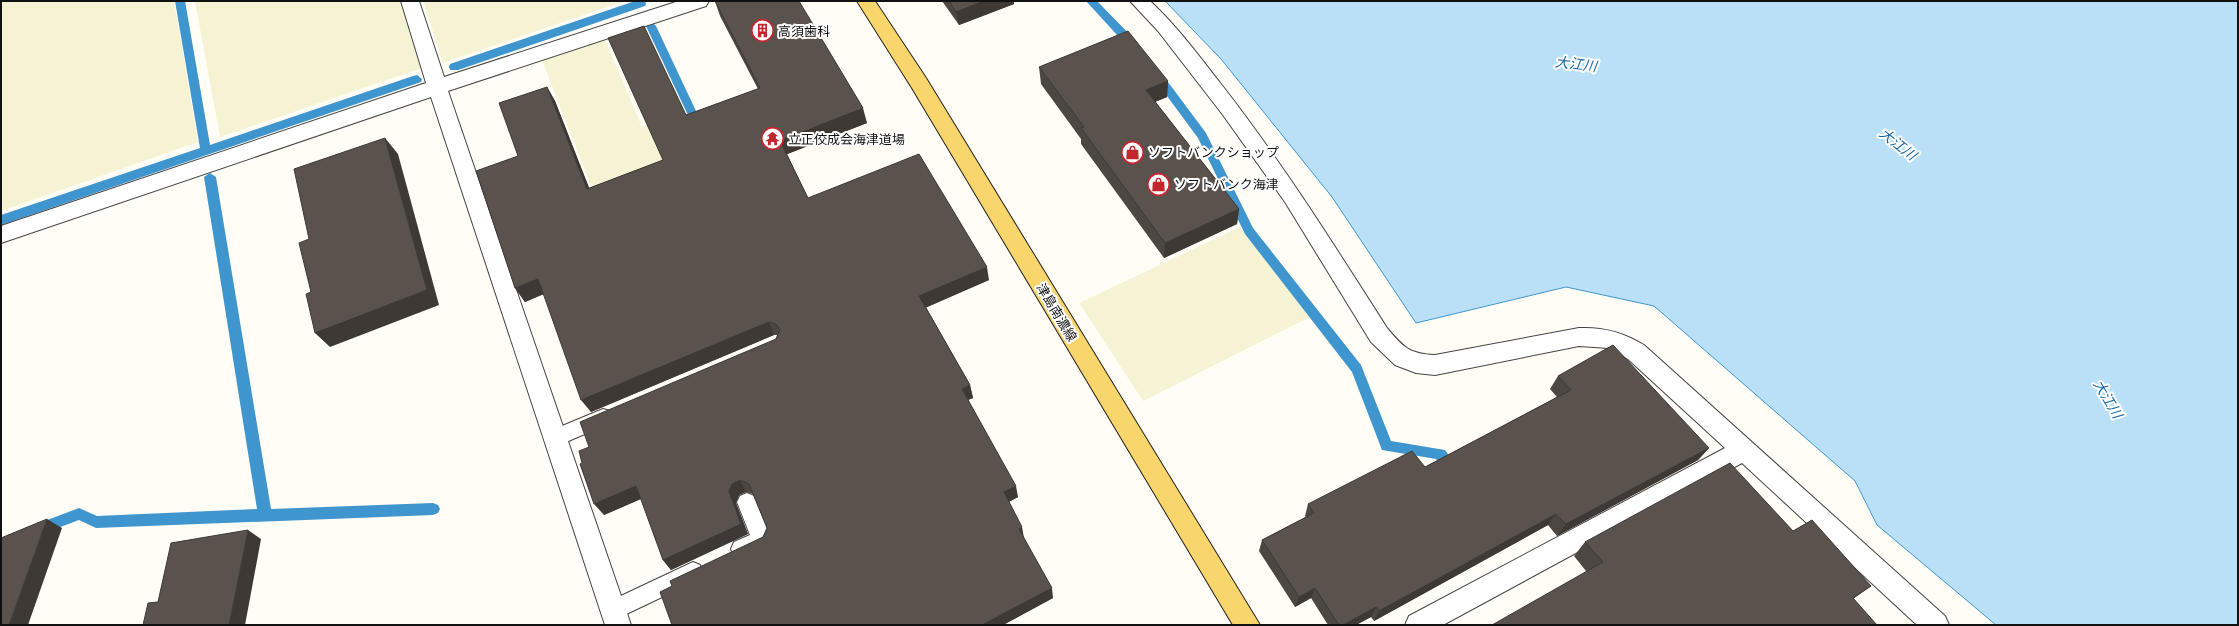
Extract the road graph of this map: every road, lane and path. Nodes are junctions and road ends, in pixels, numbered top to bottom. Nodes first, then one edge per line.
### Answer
1 (410, 1) edge
2 (700, 1) edge
3 (866, 1) edge
4 (1139, 1) edge
5 (436, 87) junction
6 (1, 235) edge
7 (622, 409) edge
8 (557, 437) junction
9 (1744, 450) junction
10 (747, 502) edge
11 (615, 618) edge
12 (1247, 625) edge
13 (1418, 625) edge
14 (1936, 625) edge

1 - 5 street
2 - 5 street
3 - 12 main road, 津島南濃線
4 - 9 street
5 - 6 street
5 - 8 street
7 - 8 lane
8 - 11 street
9 - 13 street
9 - 14 street
10 - 11 lane

